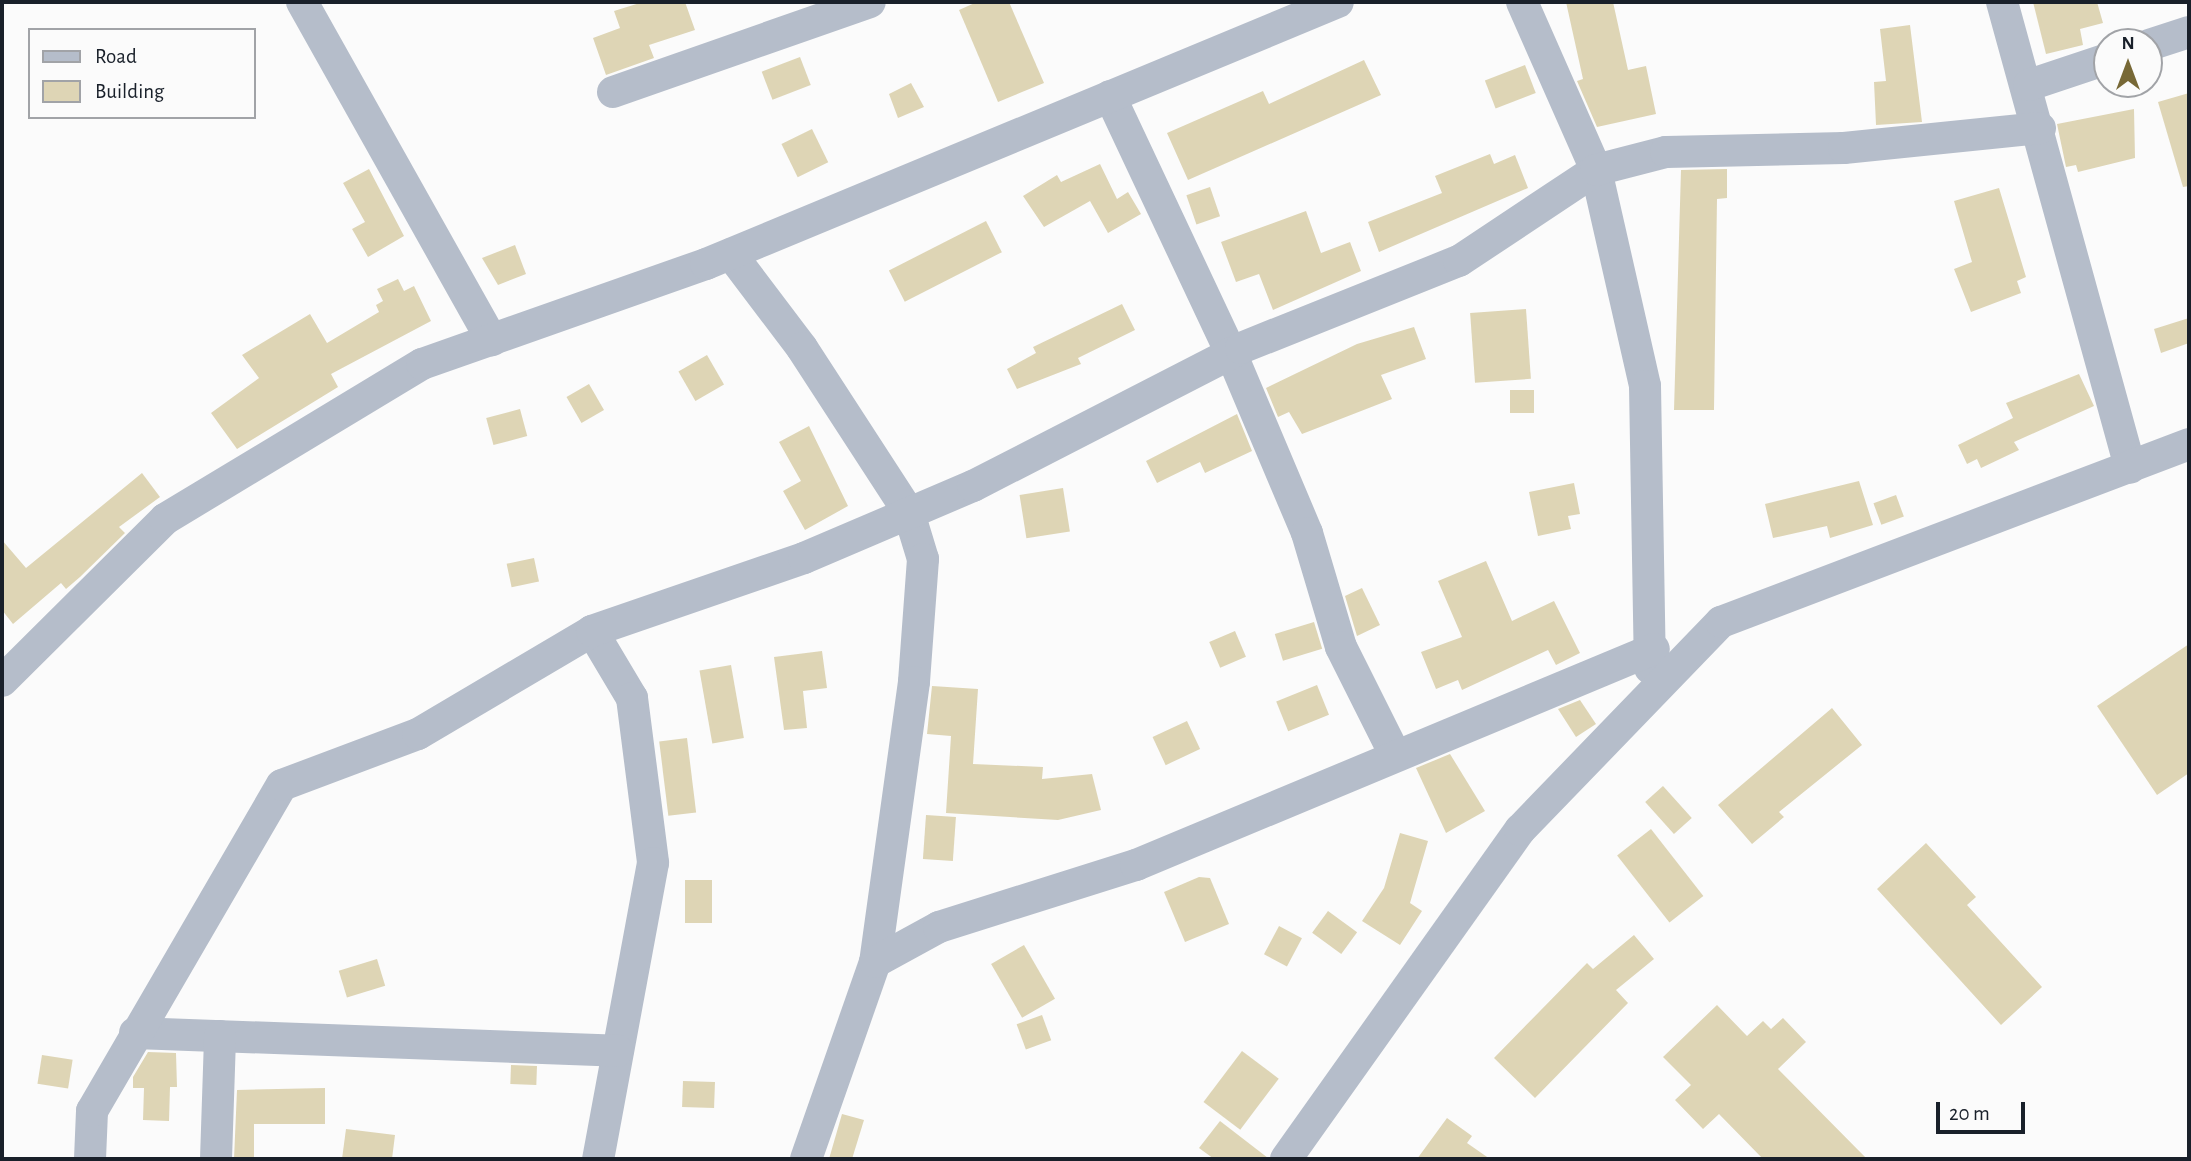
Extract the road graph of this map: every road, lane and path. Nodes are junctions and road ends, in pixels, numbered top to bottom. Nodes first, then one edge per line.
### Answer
1 (302, 2) edge
2 (870, 2) edge
3 (1338, 2) edge
4 (1522, 2) edge
5 (2003, 2) edge
6 (2189, 32) edge
7 (2163, 41) edge
8 (2093, 64) edge
9 (2029, 85) junction
10 (613, 93) dead end
11 (1110, 96) junction
12 (2040, 128) junction
13 (1596, 170) junction
14 (731, 254) junction
15 (492, 340) junction
16 (1231, 353) junction
17 (2189, 444) edge
18 (2130, 468) junction
19 (909, 513) junction
20 (592, 631) junction
21 (1654, 649) junction
22 (2, 681) edge
23 (1642, 704) junction
24 (1395, 755) junction
25 (875, 962) junction
26 (135, 1033) junction
27 (220, 1036) junction
28 (618, 1051) junction
29 (90, 1159) edge
30 (216, 1159) edge
31 (598, 1159) edge
32 (806, 1159) edge
33 (1286, 1159) edge

1 - 15 street
2 - 10 street
3 - 11 street
4 - 13 street
5 - 9 street
6 - 7 street
8 - 9 street
9 - 12 street
11 - 14 street
11 - 16 street
12 - 13 street
12 - 18 street
13 - 16 street
13 - 21 street
14 - 15 street
14 - 19 street
15 - 22 street
16 - 19 street
16 - 24 street
17 - 18 street
18 - 23 street
19 - 20 street
19 - 25 street
20 - 26 street
20 - 28 street
21 - 23 street
21 - 24 street
23 - 33 street
24 - 25 street
25 - 32 street
26 - 27 street
26 - 29 street
27 - 28 street
27 - 30 street
28 - 31 street

